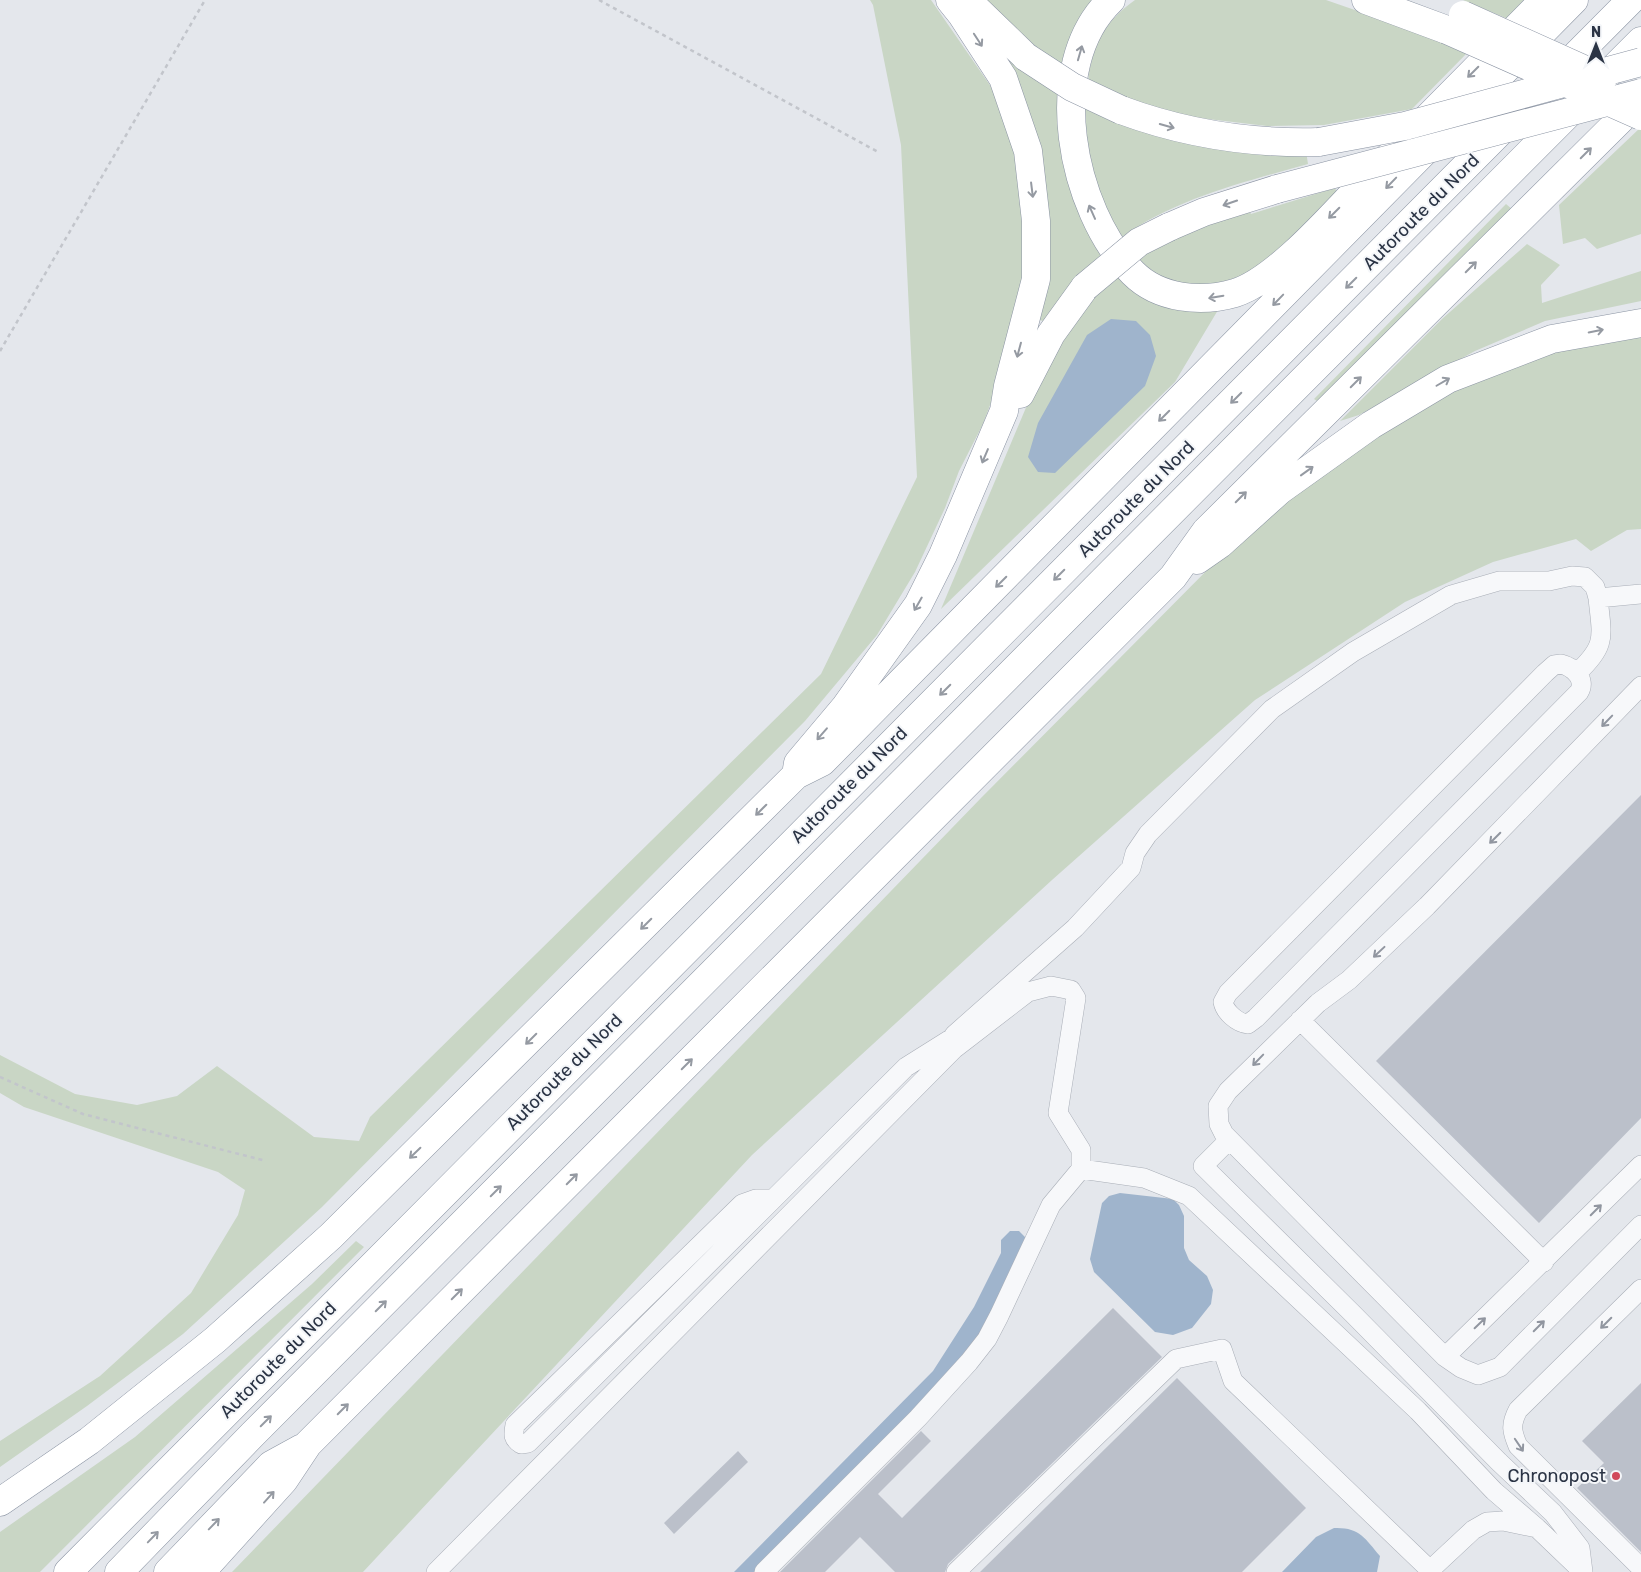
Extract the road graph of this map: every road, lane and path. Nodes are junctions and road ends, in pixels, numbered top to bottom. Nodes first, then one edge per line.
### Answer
1 (205, 0) edge
2 (600, 0) edge
3 (950, 0) edge
4 (967, 0) edge
5 (1111, 0) edge
6 (1366, 0) edge
7 (1419, 0) edge
8 (1544, 0) edge
9 (1574, 0) edge
10 (1632, 0) edge
11 (1455, 23) junction
12 (1641, 40) edge
13 (1641, 62) edge
14 (1641, 94) edge
15 (1641, 99) edge
16 (1641, 116) edge
17 (880, 153) dead end
18 (1641, 323) edge
19 (0, 351) edge
20 (1004, 411) junction
21 (1173, 576) junction
22 (1641, 594) edge
23 (1598, 598) junction
24 (1576, 673) junction
25 (1641, 686) edge
26 (796, 775) junction
27 (1300, 1020) junction
28 (952, 1045) junction
29 (0, 1077) edge
30 (1229, 1140) junction
31 (266, 1161) dead end
32 (1641, 1165) edge
33 (1081, 1169) junction
34 (773, 1199) junction
35 (1641, 1224) edge
36 (1544, 1262) junction
37 (1641, 1289) edge
38 (1445, 1357) junction
39 (308, 1444) junction
40 (0, 1502) edge
41 (1537, 1528) junction
42 (1641, 1568) edge
43 (1429, 1571) edge
44 (68, 1572) edge
45 (119, 1572) edge
46 (168, 1572) edge
47 (202, 1572) edge
48 (436, 1572) edge
49 (764, 1572) edge
50 (956, 1572) edge
51 (1582, 1572) edge

1 - 19 path
2 - 17 path
3 -> 20 highway
4 -> 13 highway, bridge
8 -> 5 highway
6 - 11 highway
7 - 11 highway
9 -> 26 highway
10 -> 44 highway, Autoroute du Nord
11 - 14 highway, bridge
11 - 16 highway, bridge
45 -> 12 highway, Autoroute du Nord
14 -> 20 highway, bridge
21 -> 15 highway
21 -> 18 highway
20 -> 26 highway
39 -> 21 highway
22 - 23 lane
23 - 24 lane
23 - 28 lane
24 - 24 lane
25 -> 27 lane
26 -> 40 highway
27 -> 30 lane
27 - 36 lane
28 - 33 lane
28 - 34 lane
28 - 48 lane
29 - 31 path
30 - 38 lane
30 - 51 lane
36 -> 32 lane
33 - 41 lane
33 - 49 lane
34 - 34 lane
38 -> 35 lane
38 -> 36 lane
37 -> 42 lane
46 -> 39 highway
47 -> 39 highway
41 - 43 lane
41 - 51 lane
43 - 50 lane

